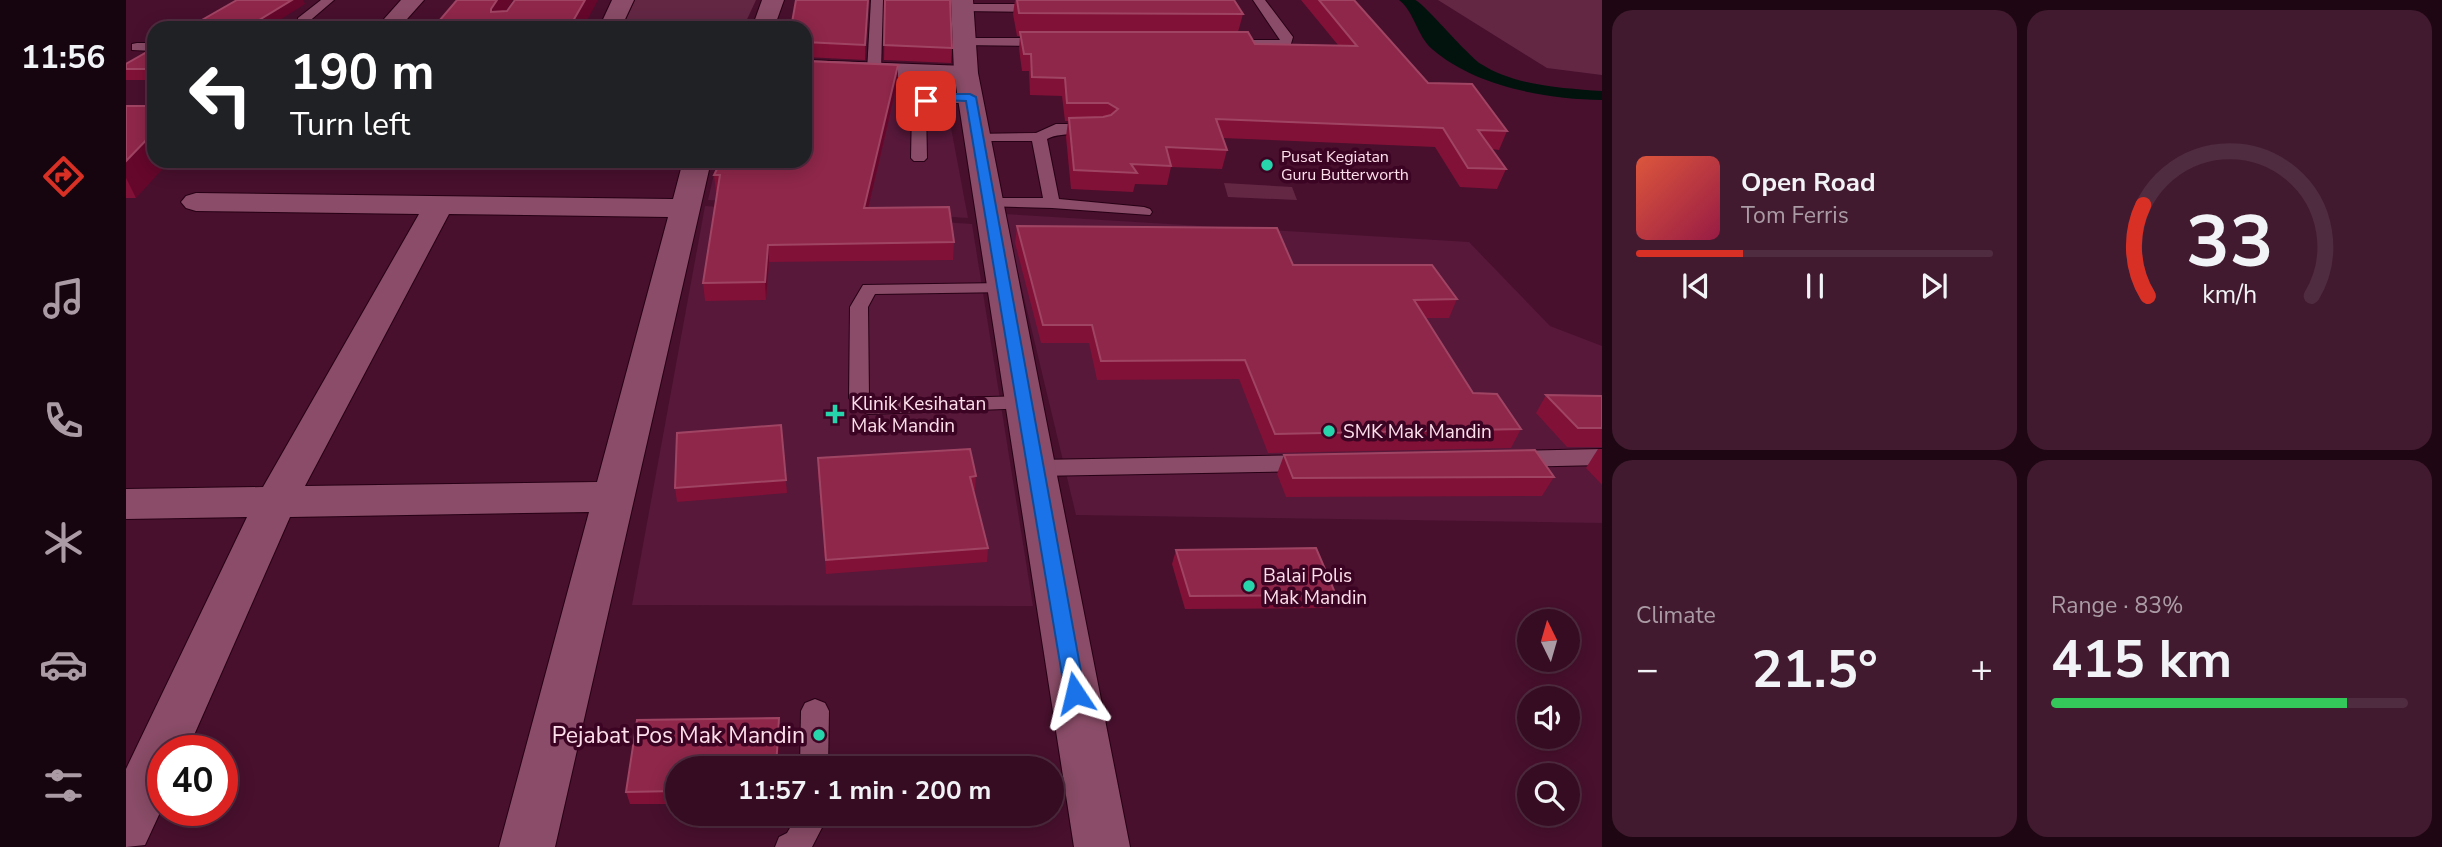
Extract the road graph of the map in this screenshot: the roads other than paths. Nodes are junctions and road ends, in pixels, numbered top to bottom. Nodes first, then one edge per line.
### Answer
1 (328, 0) edge
2 (412, 0) edge
3 (624, 0) edge
4 (774, 0) edge
5 (877, 0) edge
6 (962, 4) edge
7 (1259, 6) edge
8 (1054, 9) edge
9 (302, 21) dead end
10 (393, 21) edge
11 (614, 21) edge
12 (766, 21) edge
13 (1062, 43) edge
14 (1230, 44) edge
15 (137, 47) dead end
16 (147, 47) edge
17 (812, 67) edge
18 (874, 71) junction
19 (967, 71) junction
20 (1105, 128) edge
21 (977, 137) junction
22 (1039, 137) junction
23 (919, 158) dead end
24 (695, 168) edge
25 (196, 202) dead end
26 (989, 203) junction
27 (1052, 203) junction
28 (439, 205) junction
29 (684, 208) junction
30 (1144, 212) dead end
31 (1004, 288) junction
32 (1024, 402) junction
33 (1602, 457) edge
34 (1490, 460) edge
35 (1325, 463) edge
36 (1036, 468) junction
37 (612, 496) junction
38 (276, 501) junction
39 (126, 504) edge
40 (815, 711) dead end
41 (814, 756) edge
42 (808, 826) edge
43 (126, 827) edge
44 (527, 847) edge
45 (790, 847) edge
46 (1102, 847) edge

1 - 9 lane
2 - 10 street
3 - 11 street
4 - 12 street
5 - 18 lane
6 - 8 lane
6 - 19 street
7 - 14 lane
13 - 19 lane
15 - 16 lane
17 - 18 street
18 - 19 street
19 - 21 street
19 - 23 lane
20 - 22 lane
21 - 22 lane
21 - 26 street
22 - 27 lane
24 - 29 street
25 - 28 street
26 - 27 lane
26 - 31 street
27 - 30 lane
28 - 29 street
28 - 38 street
29 - 37 street
31 - 32 street
31 - 32 lane
32 - 36 street
33 - 34 lane
35 - 36 lane
36 - 46 street
37 - 38 street
37 - 44 street
38 - 39 street
38 - 43 street
40 - 41 lane
42 - 45 lane

